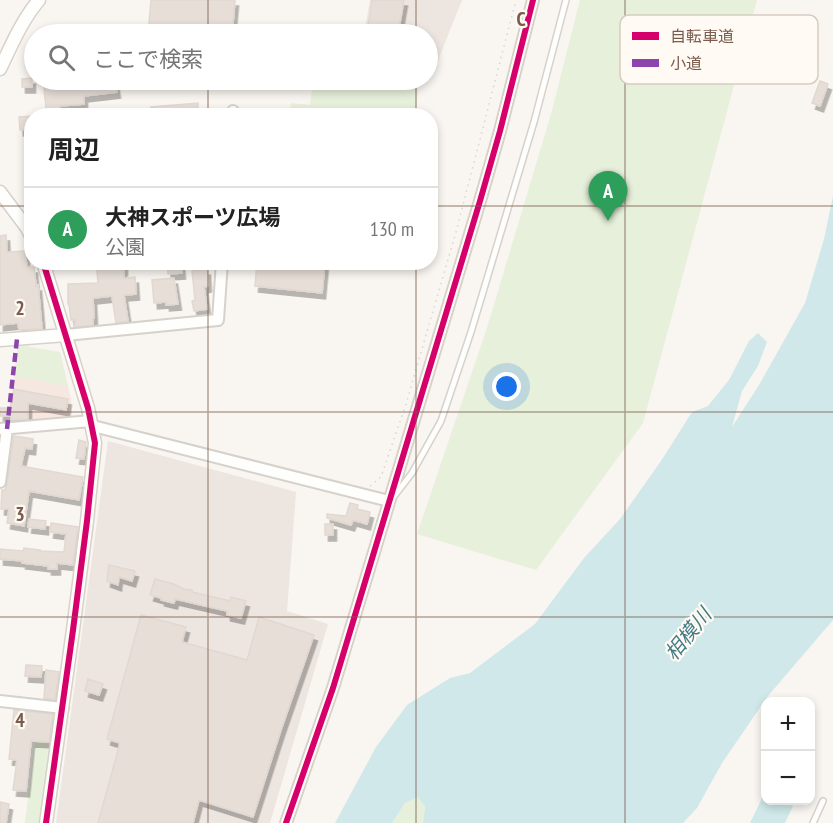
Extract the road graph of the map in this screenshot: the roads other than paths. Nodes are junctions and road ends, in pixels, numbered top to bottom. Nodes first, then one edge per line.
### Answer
1 (39, 0) edge
2 (533, 0) edge
3 (566, 0) edge
4 (0, 69) edge
5 (2, 198) edge
6 (24, 224) edge
7 (46, 270) edge
8 (221, 270) edge
9 (66, 335) junction
10 (0, 340) edge
11 (92, 424) junction
12 (3, 429) edge
13 (0, 482) edge
14 (389, 501) junction
15 (0, 701) edge
16 (63, 708) junction
17 (823, 801) dead end
18 (46, 823) edge
19 (286, 823) edge
20 (813, 823) edge

1 - 4 street
2 - 14 street
3 - 14 lane
5 - 6 street
7 - 9 street
8 - 9 street
9 - 10 street
9 - 11 street
11 - 12 street
11 - 14 street
11 - 16 street
12 - 13 street
14 - 19 street
15 - 16 street
16 - 18 street
17 - 20 lane

